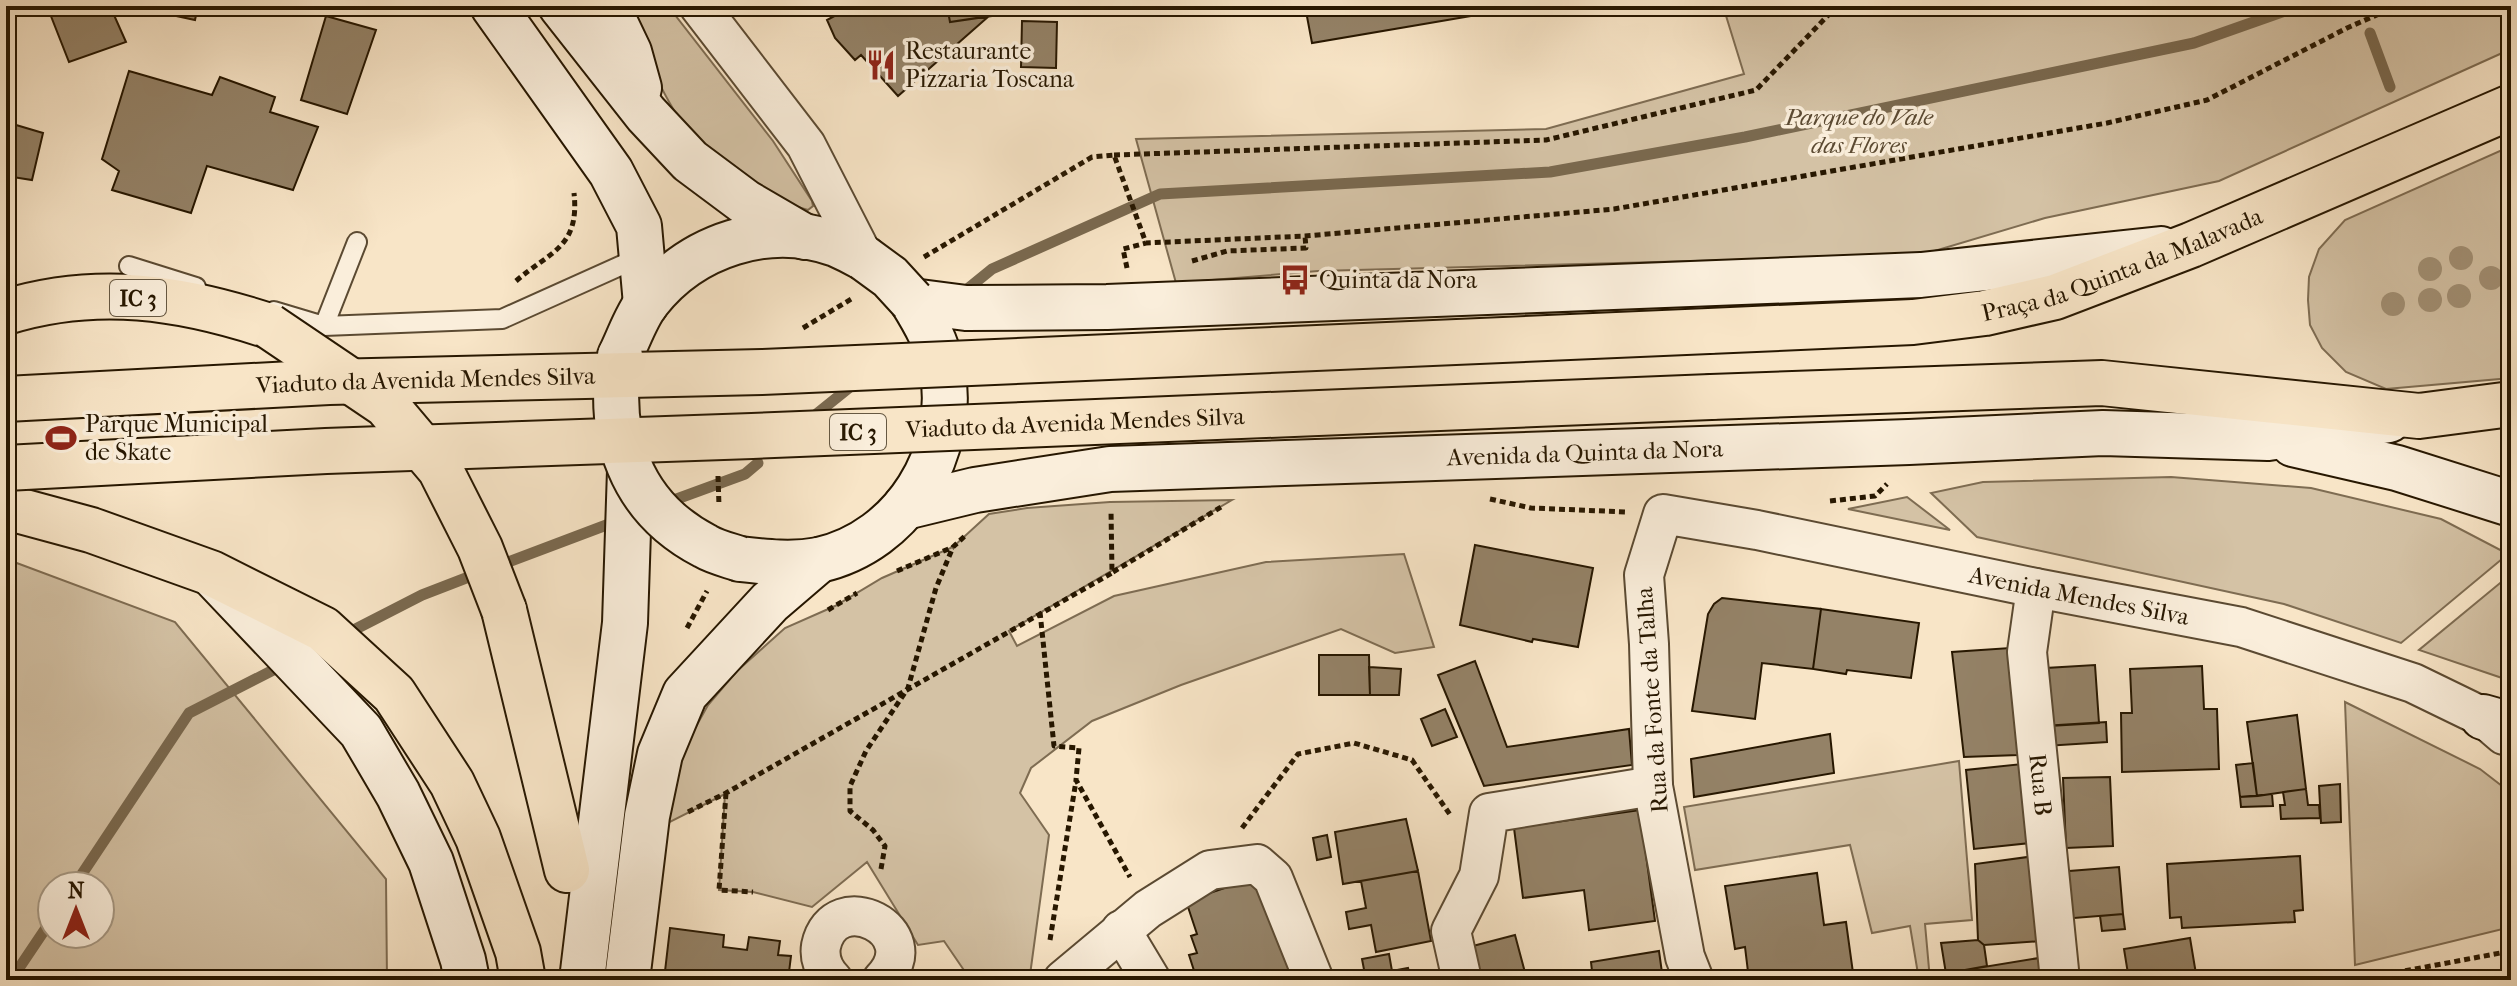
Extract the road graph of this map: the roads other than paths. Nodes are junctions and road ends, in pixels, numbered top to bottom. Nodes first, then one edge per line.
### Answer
1 (493, 6) edge
2 (561, 6) edge
3 (607, 6) edge
4 (699, 6) edge
5 (2511, 107) edge
6 (646, 114) junction
7 (805, 237) junction
8 (357, 242) dead end
9 (2191, 245) junction
10 (643, 256) junction
11 (864, 258) junction
12 (129, 266) dead end
13 (912, 301) junction
14 (646, 304) junction
15 (6, 312) edge
16 (269, 326) junction
17 (324, 326) junction
18 (1709, 331) joint
19 (620, 356) junction
20 (6, 399) edge
21 (2511, 404) edge
22 (2419, 416) junction
23 (2268, 438) junction
24 (6, 468) edge
25 (630, 470) junction
26 (2511, 504) edge
27 (6, 507) edge
28 (905, 507) junction
29 (1663, 514) joint
30 (819, 560) junction
31 (211, 573) junction
32 (2036, 588) junction
33 (2502, 727) edge
34 (1653, 786) junction
35 (582, 868) junction
36 (1135, 920) junction
37 (1056, 965) edge
38 (520, 966) edge
39 (465, 970) edge
40 (582, 980) edge
41 (627, 980) edge
42 (833, 980) edge
43 (882, 980) edge
44 (1151, 980) edge
45 (1314, 980) edge
46 (1462, 980) edge
47 (1694, 980) edge
48 (2060, 980) edge

1 - 10 main road
2 - 6 main road
3 - 6 main road
4 - 11 street
5 - 9 main road, Praça da Quinta da Malavada
6 - 7 main road
7 - 11 main road
7 - 14 main road
8 - 17 lane
9 - 13 main road
9 - 18 main road, Praça da Quinta da Malavada
10 - 14 main road
10 - 17 lane
11 - 13 main road, bridge
12 - 17 lane
13 - 28 main road
14 - 19 main road
15 - 16 main road, IC 3
16 - 19 main road
16 - 35 main road, IC 3, bridge
18 - 20 main road, Viaduto da Avenida Mendes Silva, bridge
19 - 25 main road, bridge
21 - 22 main road
22 - 23 main road
22 - 24 main road, Viaduto da Avenida Mendes Silva / IC 3, bridge
23 - 26 main road
23 - 28 main road, Avenida da Quinta da Nora
25 - 30 main road, bridge
25 - 35 main road
27 - 31 main road
28 - 30 main road
29 - 32 street, Avenida Mendes Silva
29 - 34 street, Rua da Fonte da Talha
30 - 41 main road
31 - 38 main road
31 - 39 main road
32 - 33 street, Avenida Mendes Silva
32 - 48 street, Rua B
34 - 46 street
34 - 47 street, Rua da Fonte da Talha
35 - 40 main road
36 - 37 street
36 - 44 street
36 - 45 street
42 - 43 street

